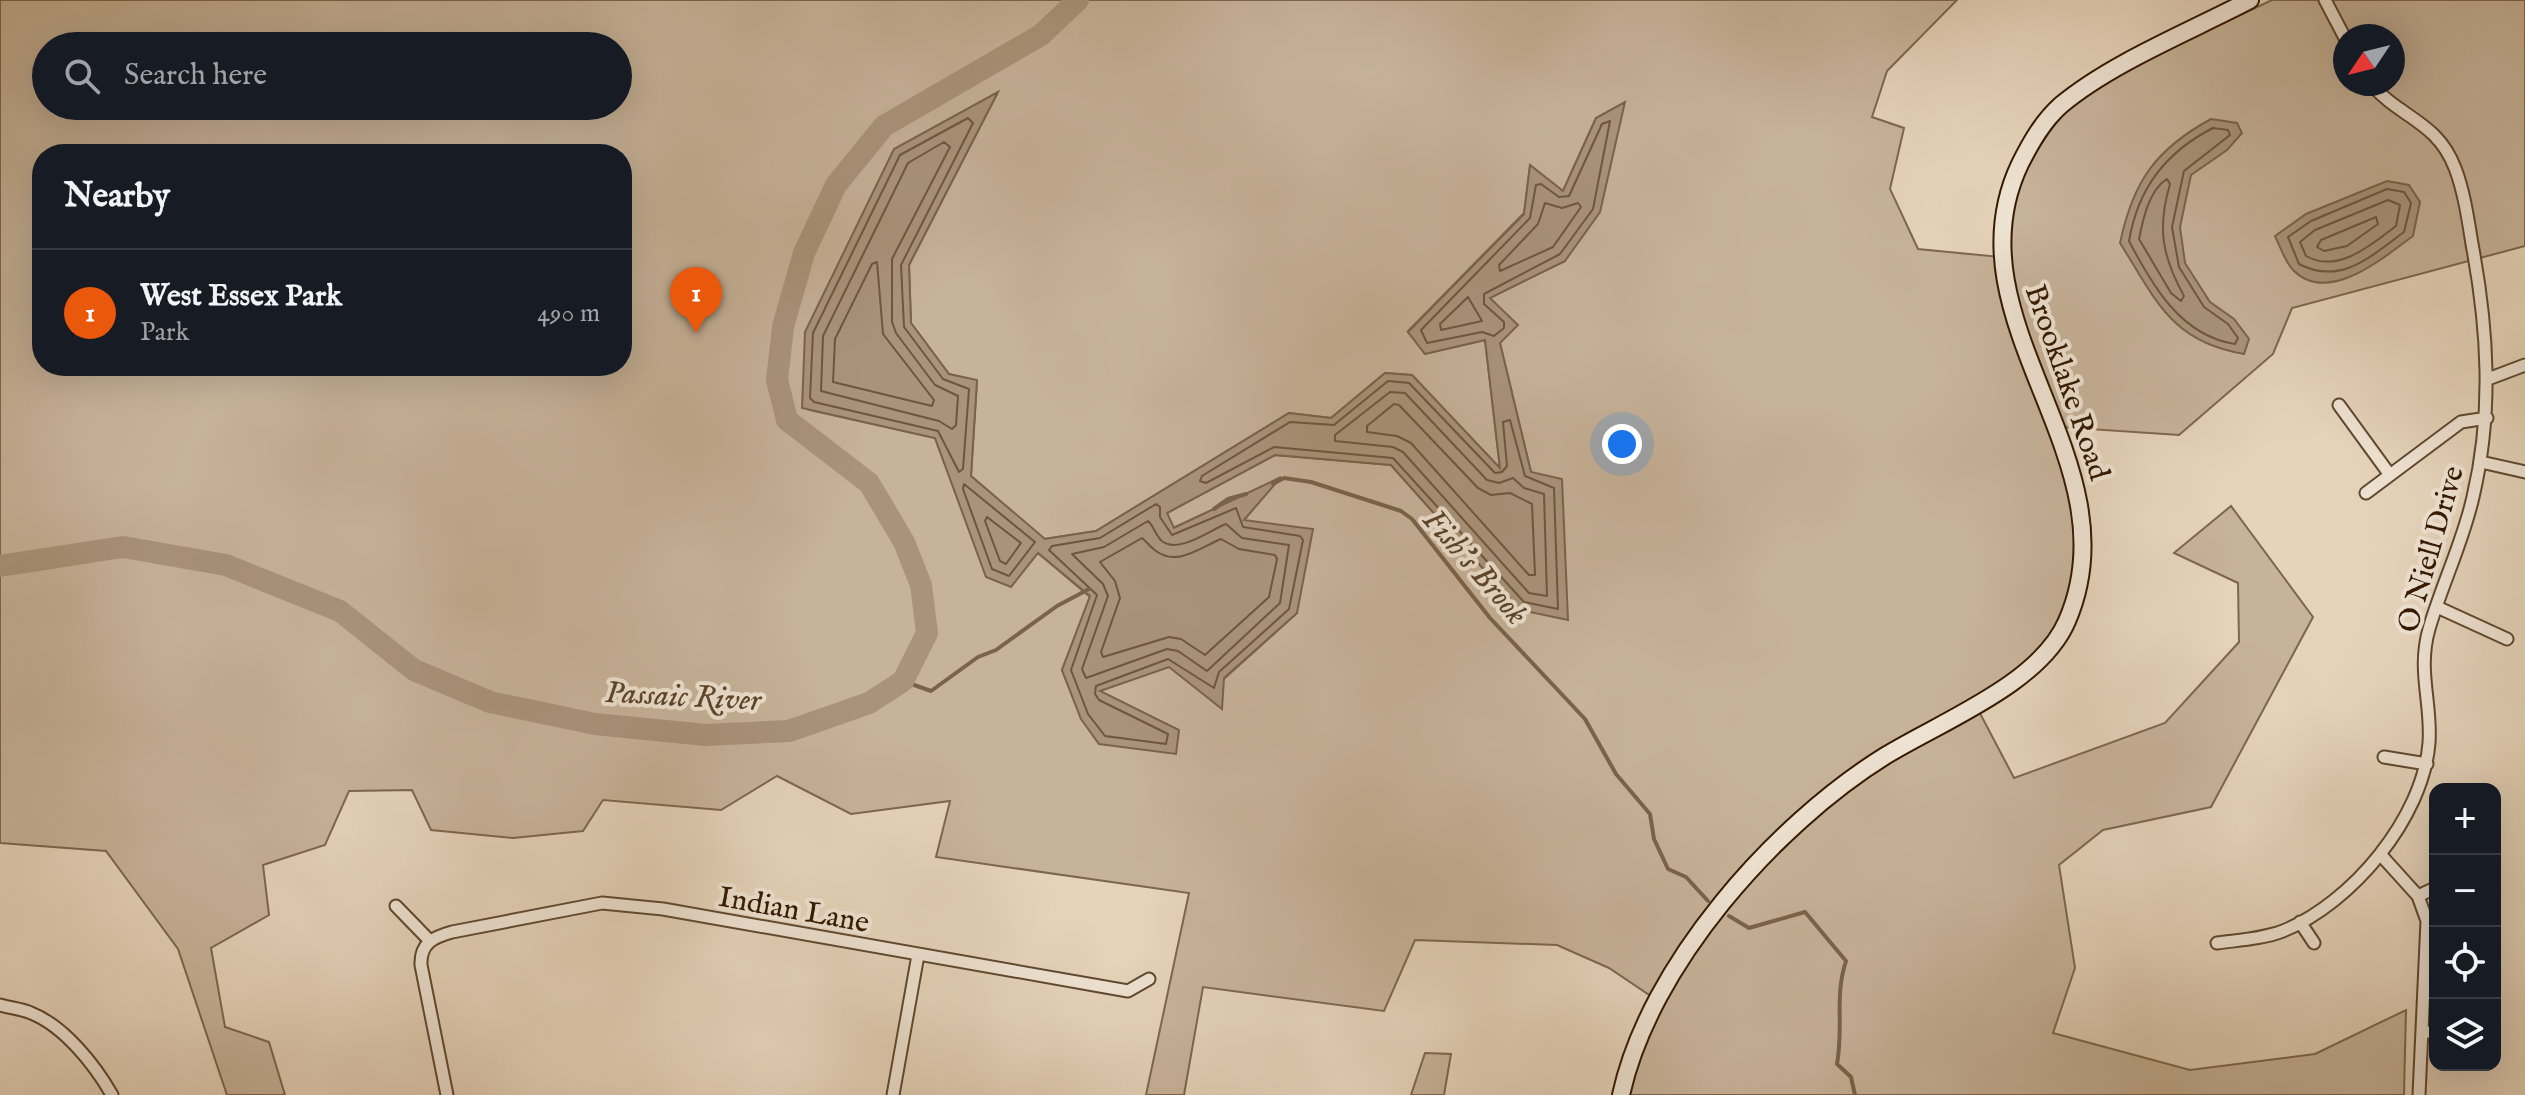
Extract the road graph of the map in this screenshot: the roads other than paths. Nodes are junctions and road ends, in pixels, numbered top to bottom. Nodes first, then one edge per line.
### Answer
1 (2250, 0) edge
2 (2325, 0) edge
3 (2338, 24) edge
4 (2384, 96) edge
5 (2525, 365) edge
6 (2488, 379) junction
7 (2339, 405) dead end
8 (2487, 418) junction
9 (2481, 462) junction
10 (2525, 472) edge
11 (2390, 475) junction
12 (2366, 493) dead end
13 (2437, 607) junction
14 (2507, 639) dead end
15 (2384, 757) dead end
16 (2427, 764) junction
17 (2380, 854) junction
18 (2429, 891) edge
19 (2418, 896) junction
20 (396, 906) dead end
21 (2300, 922) junction
22 (430, 941) junction
23 (2217, 943) dead end
24 (2314, 943) dead end
25 (918, 955) junction
26 (1149, 979) dead end
27 (0, 1005) edge
28 (2429, 1032) edge
29 (112, 1095) edge
30 (447, 1095) edge
31 (893, 1095) edge
32 (1621, 1095) edge
33 (2419, 1095) edge

1 - 32 street, Brooklake Road
2 - 3 street
4 - 6 street, O Niell Drive
5 - 6 street
6 - 8 street, O Niell Drive
7 - 11 street
8 - 9 street, O Niell Drive
8 - 11 street
9 - 10 street
9 - 13 street, O Niell Drive
11 - 12 street
13 - 14 street
13 - 16 street, O Niell Drive
15 - 16 street
16 - 17 street, O Niell Drive
17 - 19 street
17 - 21 street, O Niell Drive
18 - 19 street
19 - 28 street
20 - 22 street
21 - 23 street, O Niell Drive
21 - 24 street
22 - 25 street, Indian Lane
22 - 30 street
25 - 26 street, Indian Lane
25 - 31 street
27 - 29 street
28 - 33 street

